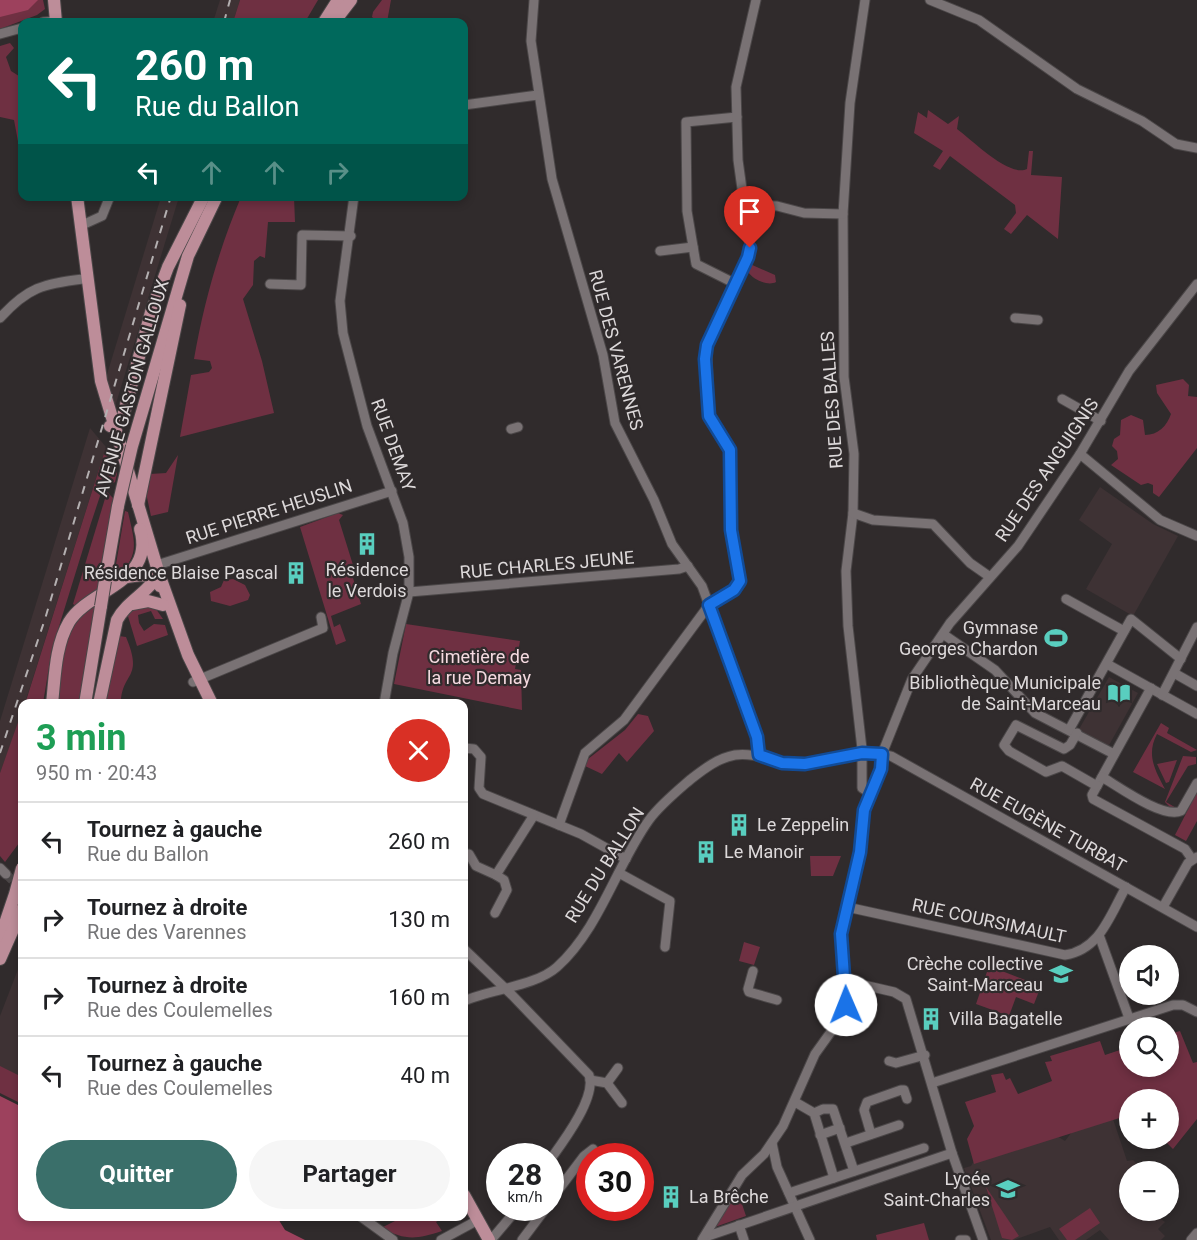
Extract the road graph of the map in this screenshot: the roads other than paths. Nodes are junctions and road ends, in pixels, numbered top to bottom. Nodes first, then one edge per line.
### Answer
1 (54, 0) edge
2 (338, 0) edge
3 (351, 0) edge
4 (534, 0) edge
5 (756, 0) edge
6 (865, 0) edge
7 (930, 0) edge
8 (56, 18) edge
9 (327, 18) edge
10 (337, 18) edge
11 (18, 29) edge
12 (0, 34) edge
13 (538, 95) junction
14 (468, 104) edge
15 (737, 117) junction
16 (1197, 148) edge
17 (78, 201) edge
18 (108, 201) edge
19 (201, 201) edge
20 (207, 201) edge
21 (215, 201) edge
22 (354, 201) edge
23 (744, 205) junction
24 (843, 214) junction
25 (80, 226) junction
26 (351, 236) junction
27 (693, 247) junction
28 (660, 251) dead end
29 (188, 258) junction
30 (86, 279) junction
31 (270, 284) dead end
32 (736, 284) junction
33 (1197, 284) edge
34 (0, 318) edge
35 (1015, 318) dead end
36 (1038, 320) dead end
37 (1062, 399) dead end
38 (1101, 421) junction
39 (112, 425) junction
40 (1080, 454) junction
41 (392, 491) junction
42 (137, 503) junction
43 (853, 513) junction
44 (141, 534) junction
45 (1197, 536) edge
46 (688, 566) junction
47 (156, 576) junction
48 (990, 577) junction
49 (123, 581) junction
50 (408, 592) junction
51 (1066, 599) dead end
52 (163, 605) junction
53 (709, 605) junction
54 (128, 606) junction
55 (321, 617) dead end
56 (1197, 627) edge
57 (1124, 631) junction
58 (943, 634) junction
59 (188, 655) junction
60 (1181, 659) junction
61 (1107, 664) junction
62 (1174, 673) junction
63 (197, 680) junction
64 (1197, 687) edge
65 (1151, 688) junction
66 (1162, 695) junction
67 (53, 699) edge
68 (86, 699) edge
69 (100, 699) edge
70 (209, 699) edge
71 (385, 699) edge
72 (1197, 714) edge
73 (1073, 731) junction
74 (468, 748) edge
75 (862, 753) junction
76 (882, 754) junction
77 (1114, 754) junction
78 (759, 755) junction
79 (1197, 783) edge
80 (1097, 786) junction
81 (870, 793) junction
82 (534, 814) junction
83 (559, 825) junction
84 (469, 854) dead end
85 (1195, 858) edge
86 (626, 859) junction
87 (619, 873) junction
88 (496, 875) junction
89 (18, 883) edge
90 (18, 885) edge
91 (1126, 887) junction
92 (15, 894) junction
93 (847, 907) junction
94 (1162, 907) junction
95 (495, 913) dead end
96 (18, 918) edge
97 (18, 924) edge
98 (1197, 927) edge
99 (1099, 935) junction
100 (0, 938) edge
101 (665, 946) dead end
102 (468, 953) edge
103 (1, 956) edge
104 (753, 971) dead end
105 (846, 981) junction
106 (504, 987) junction
107 (468, 1000) edge
108 (777, 1000) dead end
109 (1197, 1012) edge
110 (1129, 1017) edge
111 (1132, 1017) edge
112 (1119, 1021) edge
113 (925, 1055) junction
114 (889, 1061) dead end
115 (618, 1068) dead end
116 (590, 1080) junction
117 (607, 1083) junction
118 (932, 1083) junction
119 (907, 1099) dead end
120 (795, 1102) junction
121 (622, 1104) dead end
122 (814, 1113) junction
123 (899, 1125) dead end
124 (840, 1128) junction
125 (871, 1134) junction
126 (820, 1135) junction
127 (560, 1143) edge
128 (772, 1143) junction
129 (846, 1143) junction
130 (924, 1148) dead end
131 (952, 1153) junction
132 (764, 1154) junction
133 (576, 1167) edge
134 (777, 1167) junction
135 (854, 1171) junction
136 (834, 1178) junction
137 (564, 1183) edge
138 (789, 1193) junction
139 (468, 1202) edge
140 (794, 1207) junction
141 (367, 1221) edge
142 (478, 1221) junction
143 (507, 1221) edge
144 (536, 1221) edge
145 (740, 1225) junction
146 (1197, 1233) edge
147 (704, 1238) edge
148 (393, 1240) edge
149 (441, 1240) edge
150 (490, 1240) edge
151 (522, 1240) edge
152 (744, 1240) edge
153 (810, 1240) edge
154 (960, 1240) edge
155 (966, 1240) edge
156 (983, 1240) edge
157 (1191, 1240) edge

1 - 8 main road
2 - 9 main road
3 - 10 main road
4 - 13 street, RUE DES VARENNES
5 - 15 street
6 - 24 street, RUE DES BALLES
7 - 16 street
11 - 12 street
13 - 14 street
13 - 46 street, RUE DES VARENNES
15 - 23 street
15 - 27 street
17 - 25 main road
18 - 25 street
19 - 39 main road
20 - 29 main road
21 - 29 main road, AVENUE GASTON GALLOUX
22 - 26 street, RUE DEMAY
23 - 24 street
23 - 32 street
24 - 43 street, RUE DES BALLES
25 - 30 main road
26 - 31 street
26 - 41 street, RUE DEMAY
27 - 28 street
27 - 32 street
29 - 42 main road
29 - 68 main road, AVENUE GASTON GALLOUX, bridge
30 - 34 street
30 - 39 main road
32 - 53 street
33 - 38 street, RUE DES ANGUIGNIS
35 - 36 street
37 - 38 street
38 - 40 street, RUE DES ANGUIGNIS
39 - 42 main road
39 - 44 main road
40 - 45 street
40 - 48 street, RUE DES ANGUIGNIS
41 - 47 street, RUE PIERRE HEUSLIN
41 - 50 street, RUE DEMAY
42 - 47 main road
43 - 48 street
43 - 75 street, RUE DES BALLES
44 - 47 main road
44 - 49 main road
46 - 50 street, RUE CHARLES JEUNE
46 - 53 street, RUE DES VARENNES
47 - 49 main road
47 - 52 main road
47 - 54 main road
47 - 59 main road
48 - 58 street, RUE DES ANGUIGNIS
49 - 54 main road
49 - 67 main road
50 - 71 street, RUE DEMAY
51 - 57 street
52 - 54 main road
52 - 59 main road
53 - 78 street, RUE DES VARENNES
53 - 83 street
54 - 69 main road
55 - 63 street
56 - 60 street
57 - 60 street
57 - 61 street
58 - 73 street
58 - 76 street, RUE DES ANGUIGNIS
59 - 63 main road
60 - 62 street
61 - 65 street
61 - 73 street
62 - 64 street
62 - 66 street
63 - 70 main road
65 - 66 street
65 - 77 street
66 - 72 street
73 - 77 street
73 - 80 street
74 - 82 street
75 - 76 street, RUE DU BALLON
75 - 78 street, RUE DU BALLON
75 - 81 street, RUE DES BALLES
76 - 81 street, RUE DES ANGUIGNIS
76 - 91 street, RUE EUGÈNE TURBAT
77 - 80 street
78 - 86 street, RUE DU BALLON
79 - 80 street
80 - 85 street
81 - 93 street, RUE DES ANGUIGNIS
82 - 83 street
82 - 88 street
83 - 86 street
84 - 88 street
85 - 94 street
86 - 87 street, RUE DU BALLON
87 - 101 street
87 - 106 street, RUE DU BALLON
88 - 95 street
89 - 92 main road, bridge
90 - 92 main road, bridge
91 - 94 street, RUE EUGÈNE TURBAT
91 - 99 street, RUE COURSIMAULT
92 - 100 main road
93 - 99 street, RUE COURSIMAULT
93 - 105 street, RUE DES ANGUIGNIS
94 - 98 street, RUE EUGÈNE TURBAT
96 - 103 main road
97 - 103 main road
99 - 110 street
102 - 106 street
104 - 108 street
105 - 113 street
105 - 120 street, RUE DES ANGUIGNIS
106 - 107 street, RUE DU BALLON
106 - 116 street
109 - 111 street
112 - 118 street
113 - 114 street
113 - 118 street
115 - 117 street
116 - 117 street
116 - 127 street
117 - 121 street
118 - 131 street
119 - 125 street
120 - 122 street
120 - 128 street, RUE DES ANGUIGNIS
122 - 124 street
122 - 126 street
123 - 125 street
124 - 126 street
124 - 129 street
125 - 129 street
126 - 136 street
128 - 132 street, RUE DES ANGUIGNIS
128 - 134 street
129 - 135 street
130 - 135 street
131 - 140 street
131 - 156 street
132 - 134 street
132 - 147 street, RUE DES ANGUIGNIS
133 - 137 street
134 - 138 street
135 - 136 street
136 - 138 street
138 - 140 street
139 - 142 main road
140 - 145 street
140 - 153 street
141 - 148 street
142 - 149 street
142 - 150 main road
143 - 150 street
144 - 151 street
145 - 147 street
145 - 152 street
146 - 157 street
154 - 155 street

